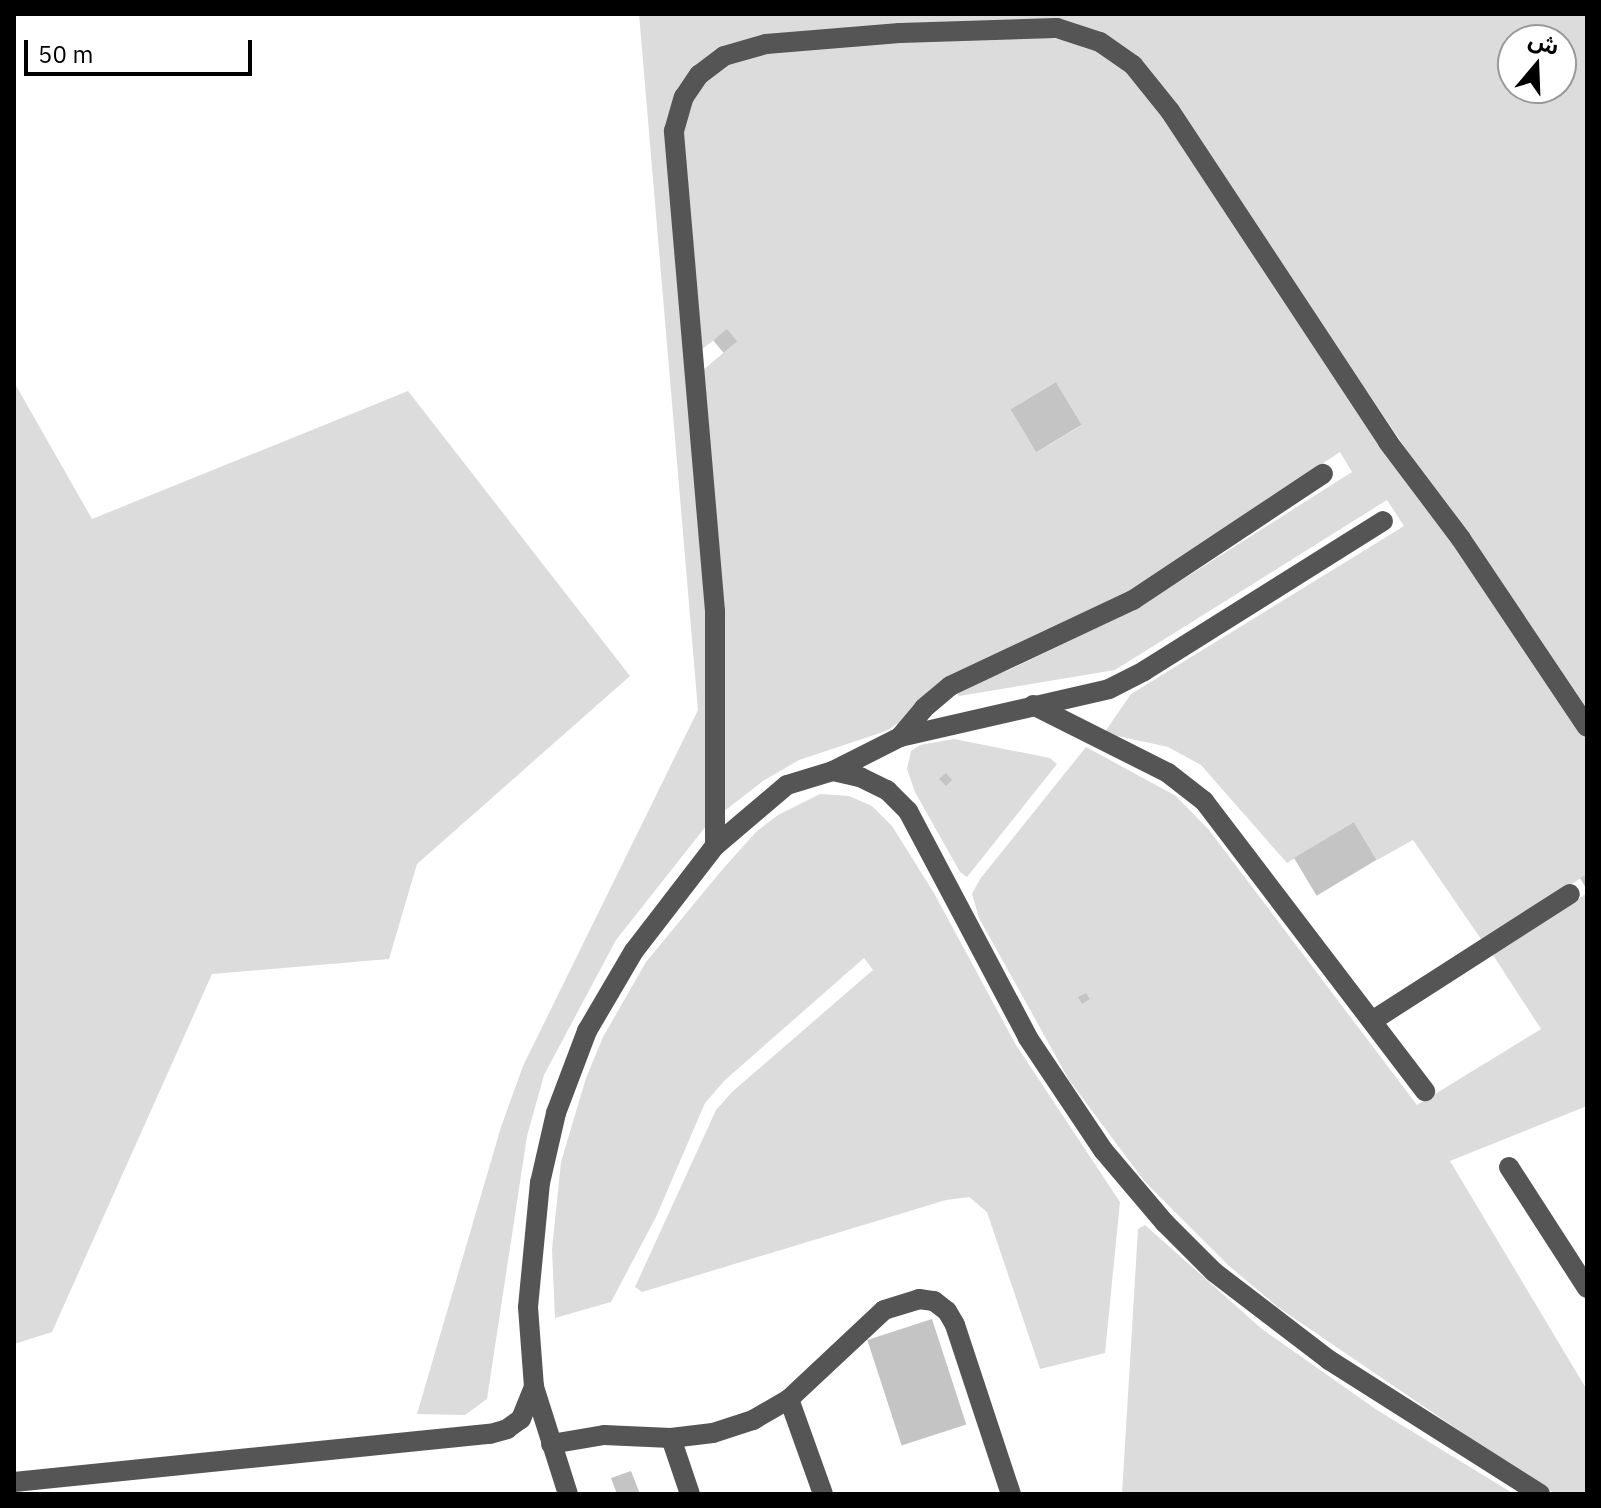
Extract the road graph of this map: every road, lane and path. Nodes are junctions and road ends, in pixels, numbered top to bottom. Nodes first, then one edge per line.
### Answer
1 (1323, 474) dead end
2 (1383, 521) dead end
3 (1033, 705) junction
4 (1587, 727) edge
5 (900, 737) junction
6 (833, 771) junction
7 (715, 846) junction
8 (1570, 894) dead end
9 (1372, 1021) junction
10 (1425, 1091) dead end
11 (1509, 1167) dead end
12 (1587, 1288) edge
13 (534, 1387) junction
14 (789, 1399) junction
15 (671, 1438) junction
16 (551, 1444) junction
17 (14, 1482) edge
18 (568, 1494) edge
19 (690, 1494) edge
20 (823, 1494) edge
21 (1011, 1494) edge
22 (1540, 1494) edge

1 - 5 lane
2 - 3 lane
3 - 5 lane
3 - 9 lane
4 - 7 lane
5 - 6 lane
6 - 7 lane
6 - 22 lane
7 - 13 lane
8 - 9 lane
9 - 10 lane
11 - 12 lane
13 - 16 lane
13 - 17 lane
14 - 15 lane
14 - 20 lane
14 - 21 lane
15 - 16 lane
15 - 19 lane
16 - 18 lane

